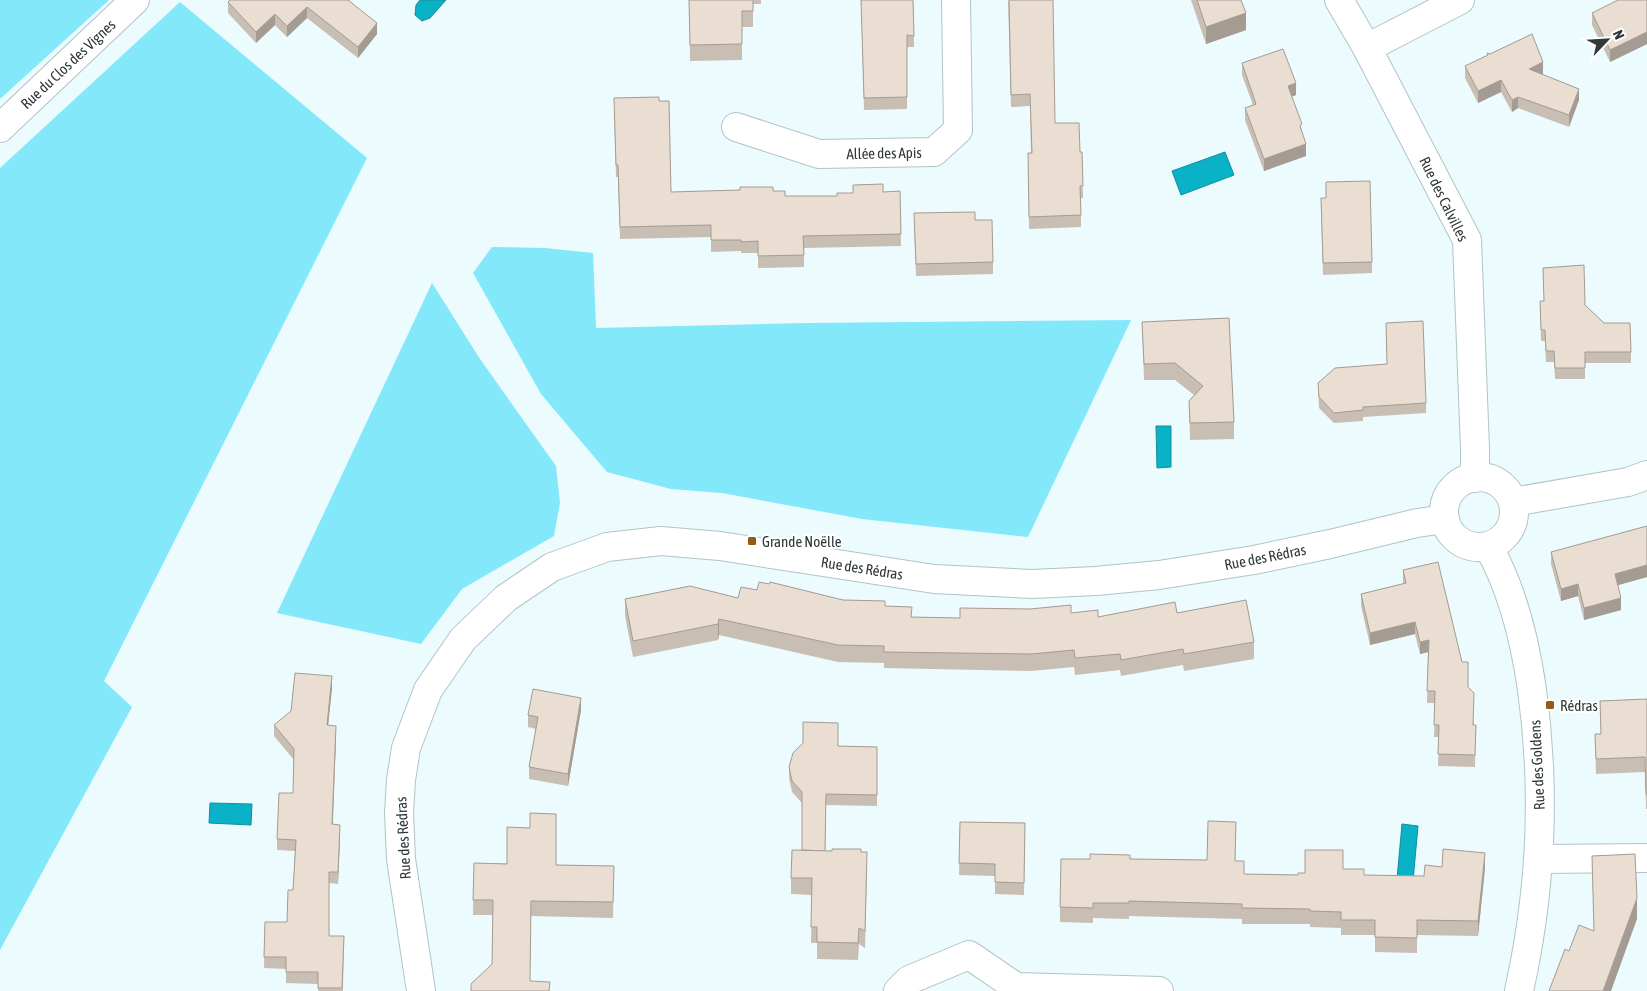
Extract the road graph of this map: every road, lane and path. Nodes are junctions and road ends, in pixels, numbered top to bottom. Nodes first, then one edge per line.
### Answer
1 (135, 0) edge
2 (956, 0) edge
3 (1339, 0) edge
4 (1460, 0) edge
5 (1367, 48) junction
6 (736, 127) dead end
7 (0, 128) edge
8 (1647, 475) edge
9 (1475, 478) junction
10 (1513, 502) junction
11 (1445, 519) junction
12 (1488, 546) junction
13 (1647, 858) edge
14 (1539, 859) junction
15 (420, 991) edge
16 (898, 991) edge
17 (1158, 991) edge
18 (1520, 991) edge

1 - 7 street, Rue du Clos des Vignes
2 - 6 street, Allée des Apis
3 - 5 street, Rue des Calvilles
4 - 5 street
5 - 9 street, Rue des Calvilles
8 - 10 street
9 - 10 street
9 - 11 street
10 - 12 street
11 - 12 street
11 - 15 street, Rue des Rédras
12 - 14 street, Rue des Goldens
13 - 14 street
14 - 18 street, Rue des Goldens
16 - 17 street

